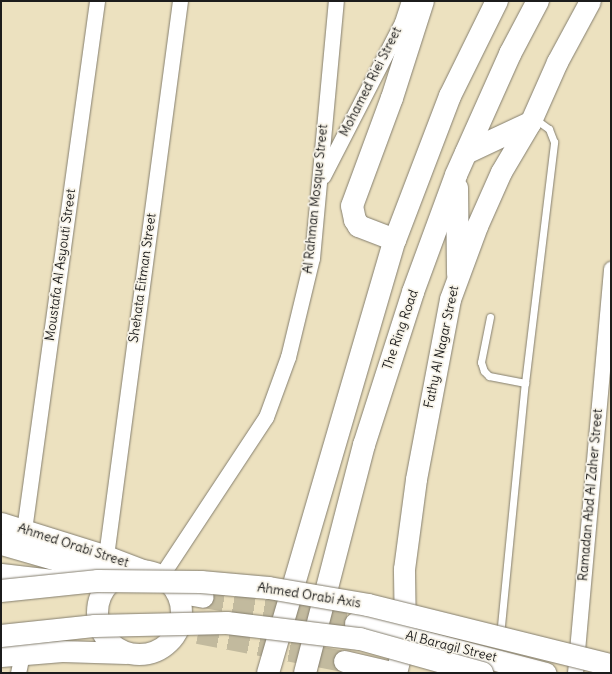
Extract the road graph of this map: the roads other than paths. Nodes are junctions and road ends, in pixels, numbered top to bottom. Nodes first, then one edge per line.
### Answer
1 (97, 1) edge
2 (180, 1) edge
3 (336, 1) edge
4 (410, 1) edge
5 (423, 1) edge
6 (497, 1) edge
7 (538, 1) edge
8 (590, 1) edge
9 (531, 120) junction
10 (466, 153) junction
11 (456, 175) junction
12 (319, 183) junction
13 (395, 240) junction
14 (611, 269) edge
15 (458, 274) junction
16 (490, 317) dead end
17 (526, 383) junction
18 (1, 523) edge
19 (24, 530) junction
20 (1, 544) edge
21 (106, 556) junction
22 (152, 573) junction
23 (1, 574) edge
24 (110, 582) junction
25 (1, 591) edge
26 (176, 592) junction
27 (203, 597) tunnel mouth
28 (355, 623) tunnel mouth
29 (1, 636) edge
30 (405, 636) junction
31 (499, 651) junction
32 (127, 653) junction
33 (1, 656) edge
34 (344, 661) tunnel mouth
35 (20, 664) edge
36 (611, 665) edge
37 (268, 673) edge
38 (305, 673) edge
39 (396, 673) edge
40 (482, 673) edge
41 (546, 673) edge
42 (575, 673) edge

1 - 19 street, Moustafa Al Asyouti Street
2 - 21 street, Shehata Eitman Street
3 - 12 street, Al Rahman Mosque Street
4 - 12 street, Mohamed Riei Street
5 - 13 highway
6 - 13 highway
7 - 10 highway, The Ring Road
8 - 9 street, Fathy Al Nagar Street
9 - 10 highway
9 - 15 street, Fathy Al Nagar Street
9 - 17 lane
10 - 11 highway, The Ring Road
11 - 15 highway
11 - 38 highway, The Ring Road
12 - 22 street, Al Rahman Mosque Street
13 - 37 highway
14 - 42 street, Ramadan Abd Al Zaher Street
15 - 30 street, Fathy Al Nagar Street
16 - 17 lane
17 - 31 lane
18 - 19 street, Ahmed Orabi Street
19 - 21 street, Ahmed Orabi Street
20 - 24 street, Ahmed Orabi Street
21 - 22 street, Ahmed Orabi Street
22 - 24 street
22 - 26 street
23 - 24 street
24 - 32 street
25 - 36 highway, Ahmed Orabi Axis, bridge
26 - 27 street
26 - 32 street
28 - 30 street, Al Baragil Street
29 - 40 highway, bridge
30 - 31 street, Al Baragil Street
30 - 39 street, Fathy Al Nagar Street
31 - 41 street, Al Baragil Street
32 - 35 street
33 - 35 street
34 - 39 street

